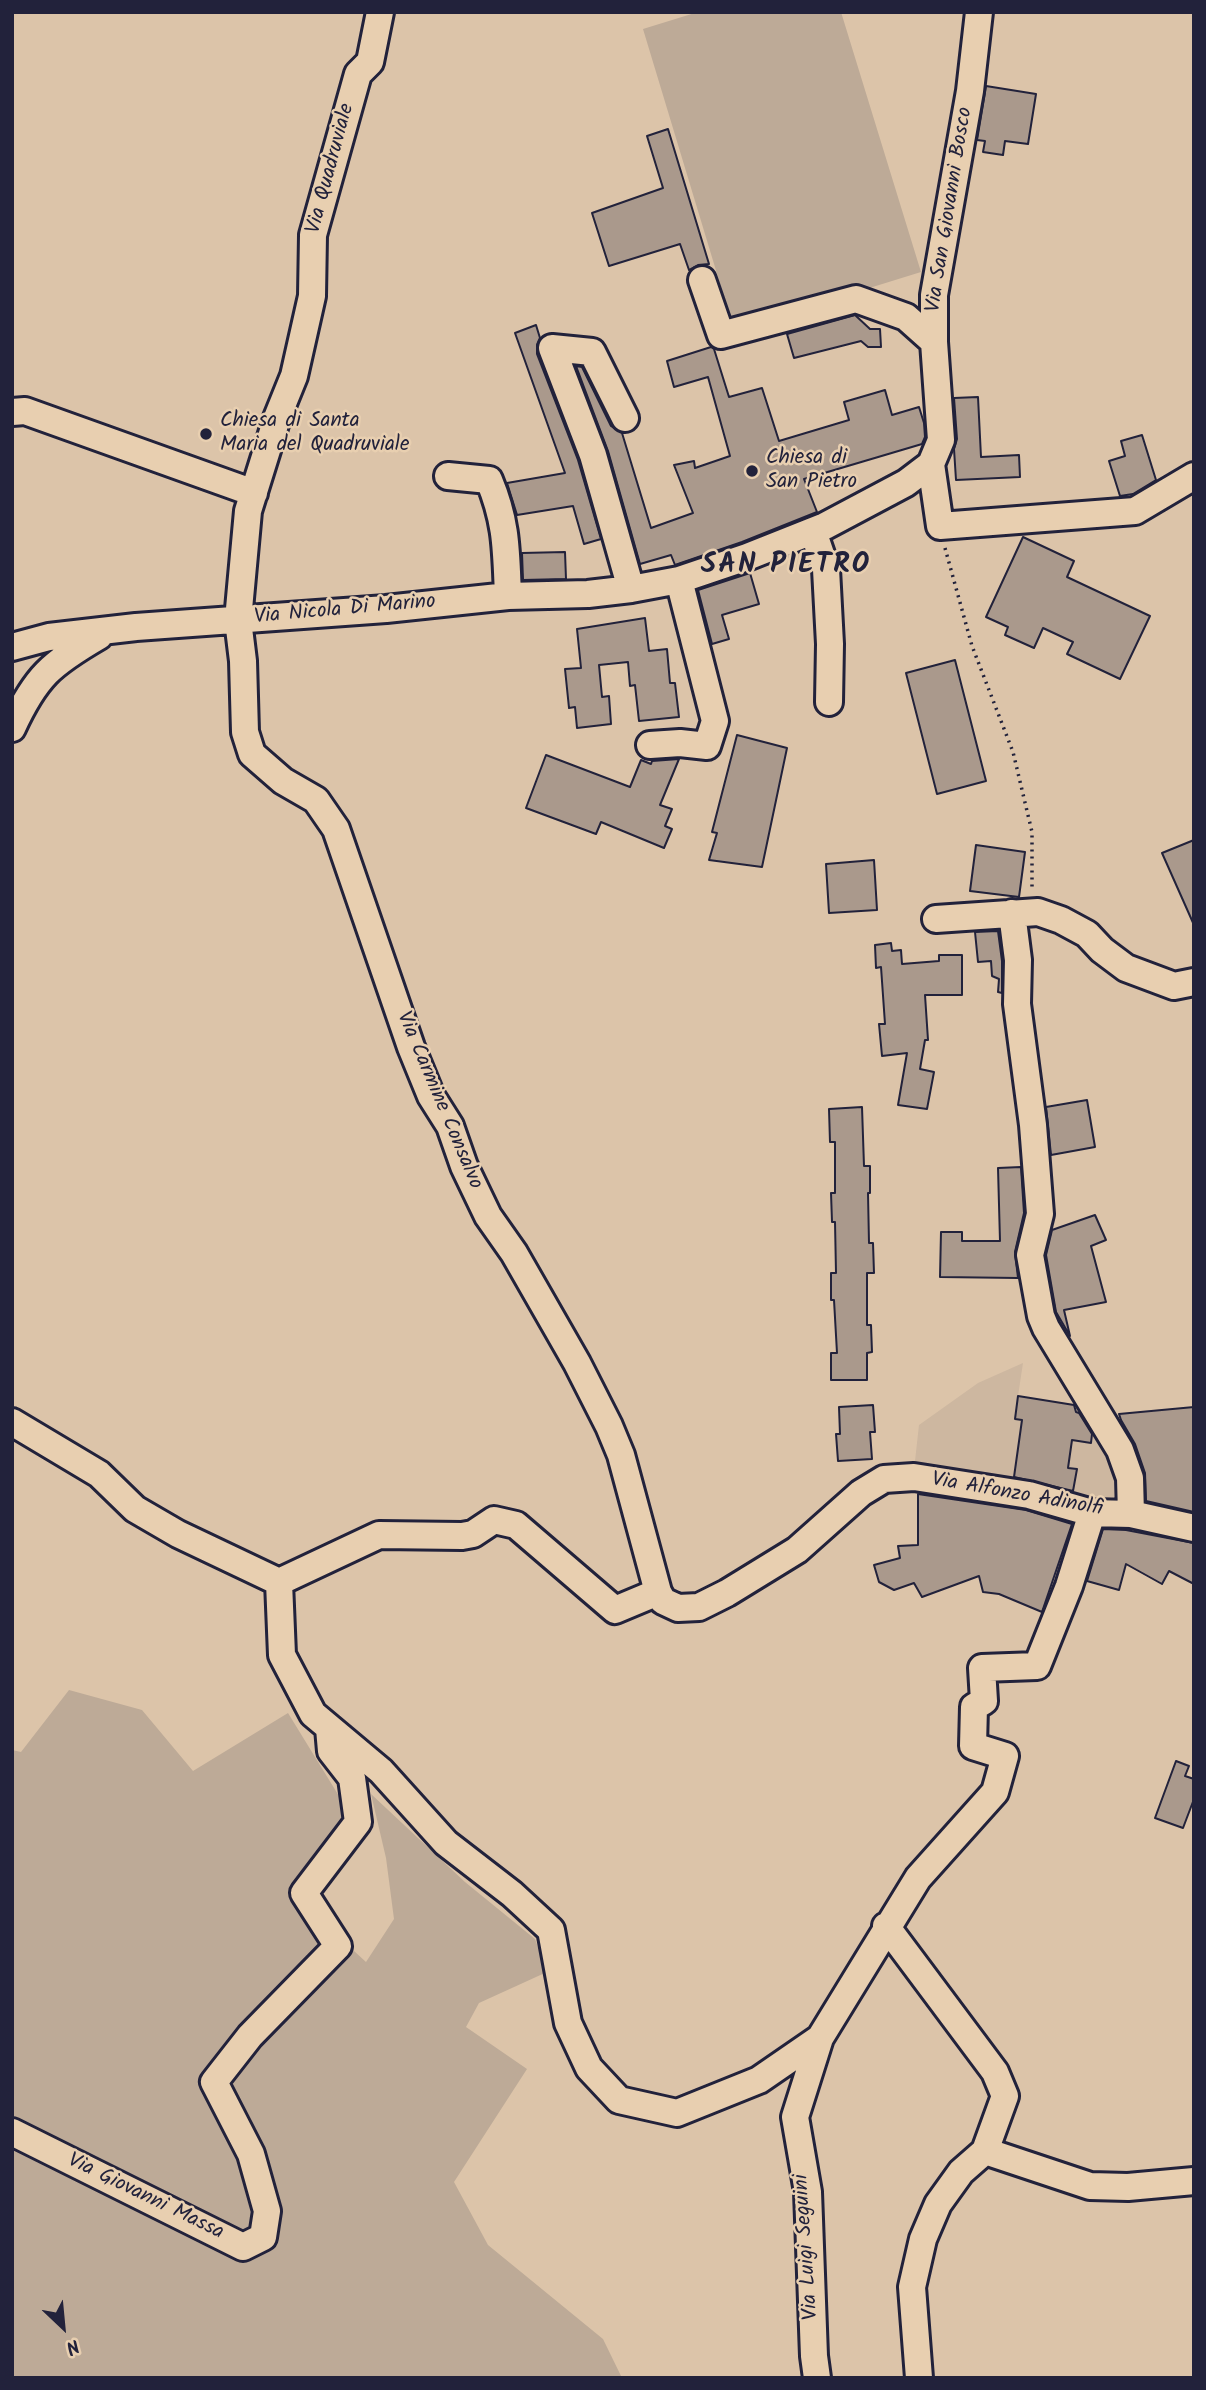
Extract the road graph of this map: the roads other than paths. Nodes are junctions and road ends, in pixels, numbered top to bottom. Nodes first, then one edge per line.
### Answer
1 (380, 12) edge
2 (979, 12) edge
3 (702, 280) dead end
4 (934, 342) junction
5 (12, 412) edge
6 (625, 418) dead end
7 (931, 464) junction
8 (448, 476) dead end
9 (1194, 476) edge
10 (254, 493) junction
11 (813, 531) junction
12 (679, 580) junction
13 (631, 589) junction
14 (508, 596) junction
15 (238, 620) junction
16 (107, 631) junction
17 (12, 646) edge
18 (829, 702) dead end
19 (12, 728) edge
20 (650, 745) dead end
21 (1022, 913) junction
22 (936, 919) dead end
23 (1194, 982) edge
24 (12, 1422) edge
25 (1092, 1513) junction
26 (1131, 1514) junction
27 (1194, 1528) edge
28 (279, 1582) junction
29 (658, 1592) junction
30 (329, 1728) junction
31 (886, 1926) junction
32 (820, 2038) junction
33 (12, 2132) edge
34 (985, 2151) junction
35 (1194, 2180) edge
36 (817, 2378) edge
37 (919, 2378) edge

1 - 10 street, Via Quadruviale
2 - 4 street, Via San Giovanni Bosco
3 - 4 street
4 - 7 street, Via San Giovanni Bosco
5 - 10 street
6 - 13 street
7 - 9 street
7 - 11 street
8 - 14 street
10 - 15 street, Via Quadruviale
11 - 12 street
11 - 18 street
12 - 13 street, Via Nicola Di Marino
12 - 20 street
13 - 14 street, Via Nicola Di Marino
14 - 15 street, Via Nicola Di Marino
15 - 16 street, Via Nicola Di Marino
15 - 29 street, Via Carmine Consalvo
16 - 17 street, Via Nicola Di Marino
16 - 19 street
21 - 22 street
21 - 23 street
21 - 26 street
24 - 28 street
25 - 26 street, Via Alfonzo Adinolfi
25 - 29 street, Via Alfonzo Adinolfi
25 - 31 street
26 - 27 street, Via Alfonzo Adinolfi
28 - 29 street
28 - 30 street
30 - 32 street
30 - 33 street, Via Giovanni Massa
31 - 32 street
31 - 34 street
32 - 36 street, Via Luigi Seguini
34 - 35 street
34 - 37 street

